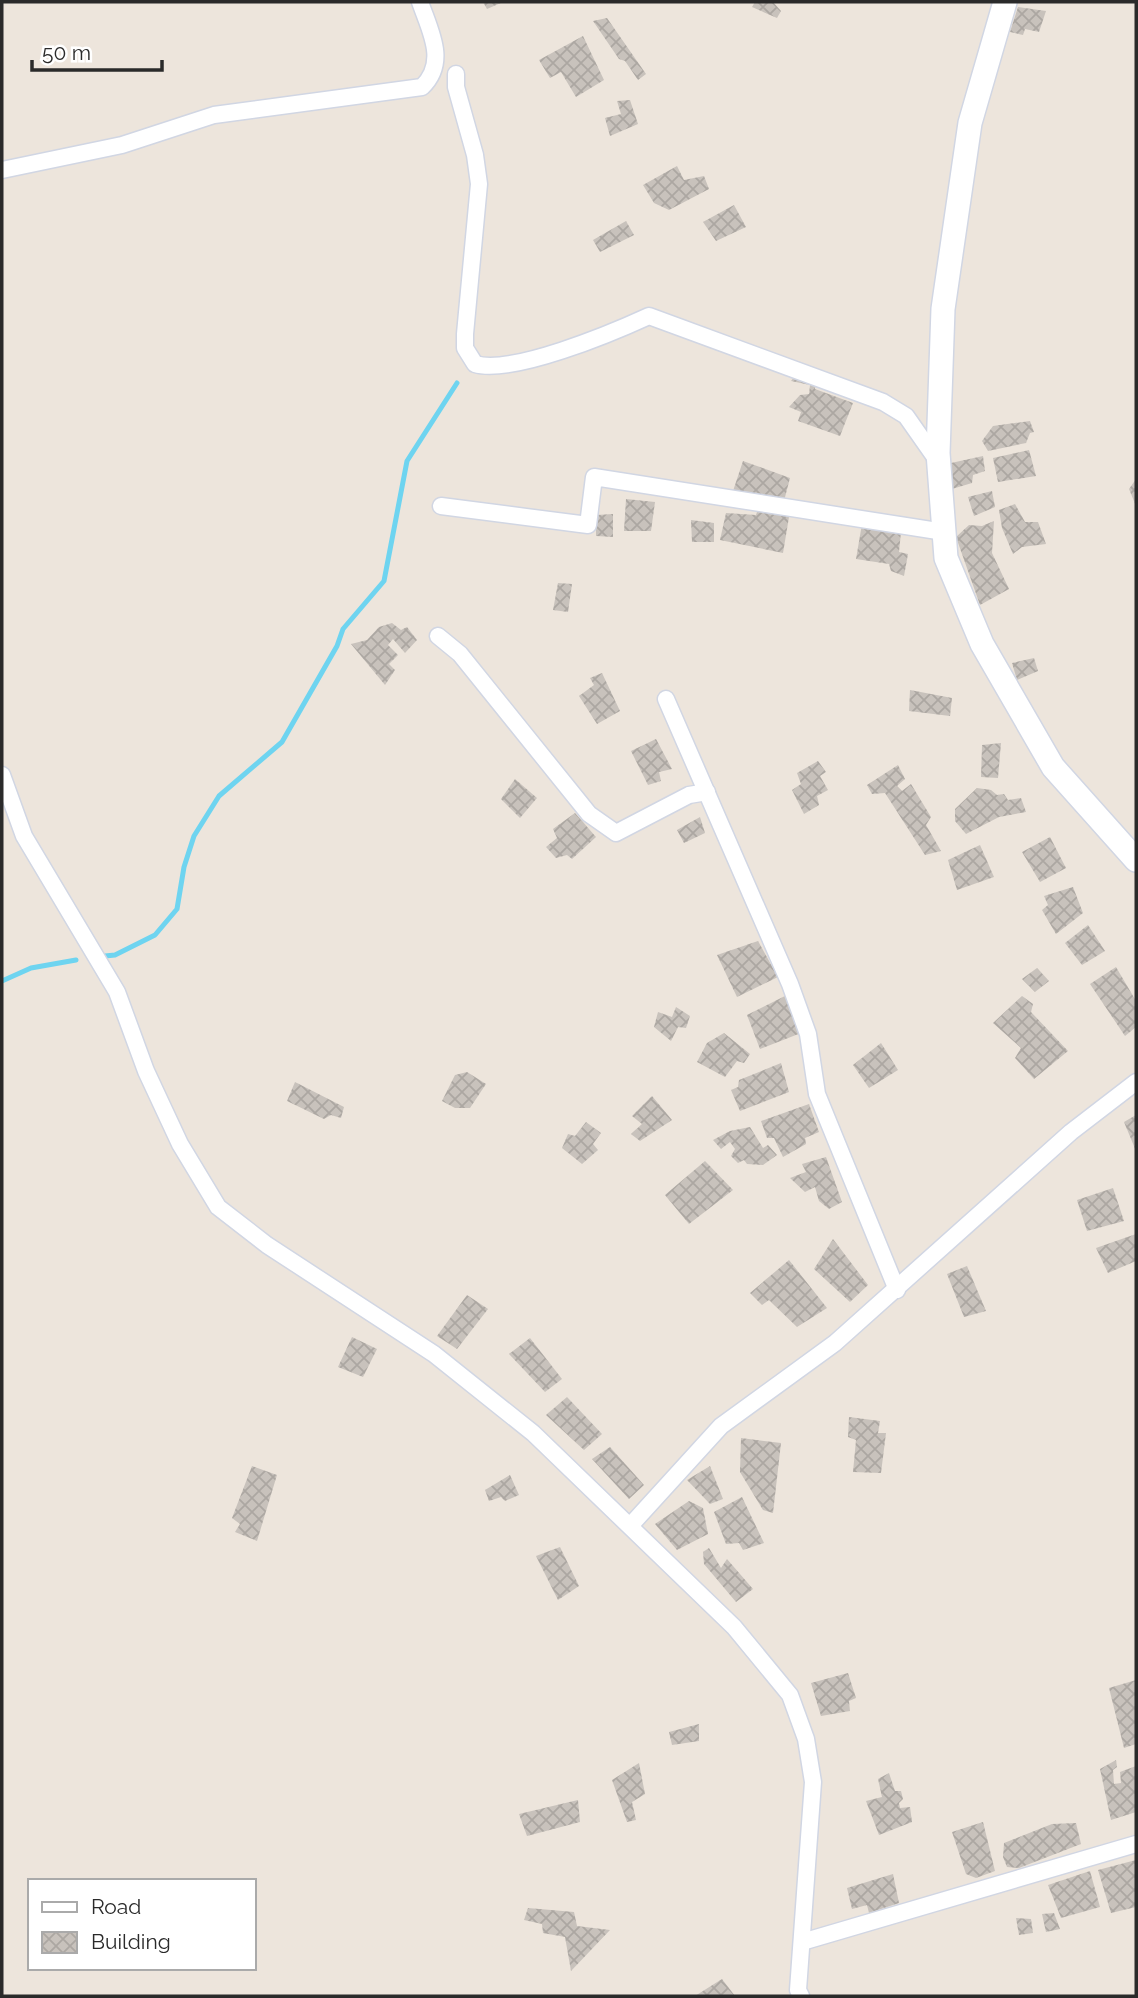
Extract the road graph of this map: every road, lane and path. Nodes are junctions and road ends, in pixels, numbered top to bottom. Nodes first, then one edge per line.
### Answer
1 (420, 2) edge
2 (1004, 2) edge
3 (456, 75) dead end
4 (2, 170) edge
5 (939, 463) junction
6 (441, 506) dead end
7 (944, 532) junction
8 (438, 636) dead end
9 (666, 699) dead end
10 (2, 775) edge
11 (707, 792) junction
12 (1136, 860) edge
13 (1136, 1082) edge
14 (897, 1290) junction
15 (631, 1525) junction
16 (1136, 1844) edge
17 (802, 1942) junction
18 (801, 1996) edge

1 - 4 street
2 - 5 main road
3 - 5 street
5 - 7 main road
6 - 7 street
7 - 12 main road
8 - 11 street
9 - 11 street
10 - 15 street
11 - 14 street
13 - 14 street
14 - 15 street
15 - 17 street
16 - 17 street
17 - 18 street

